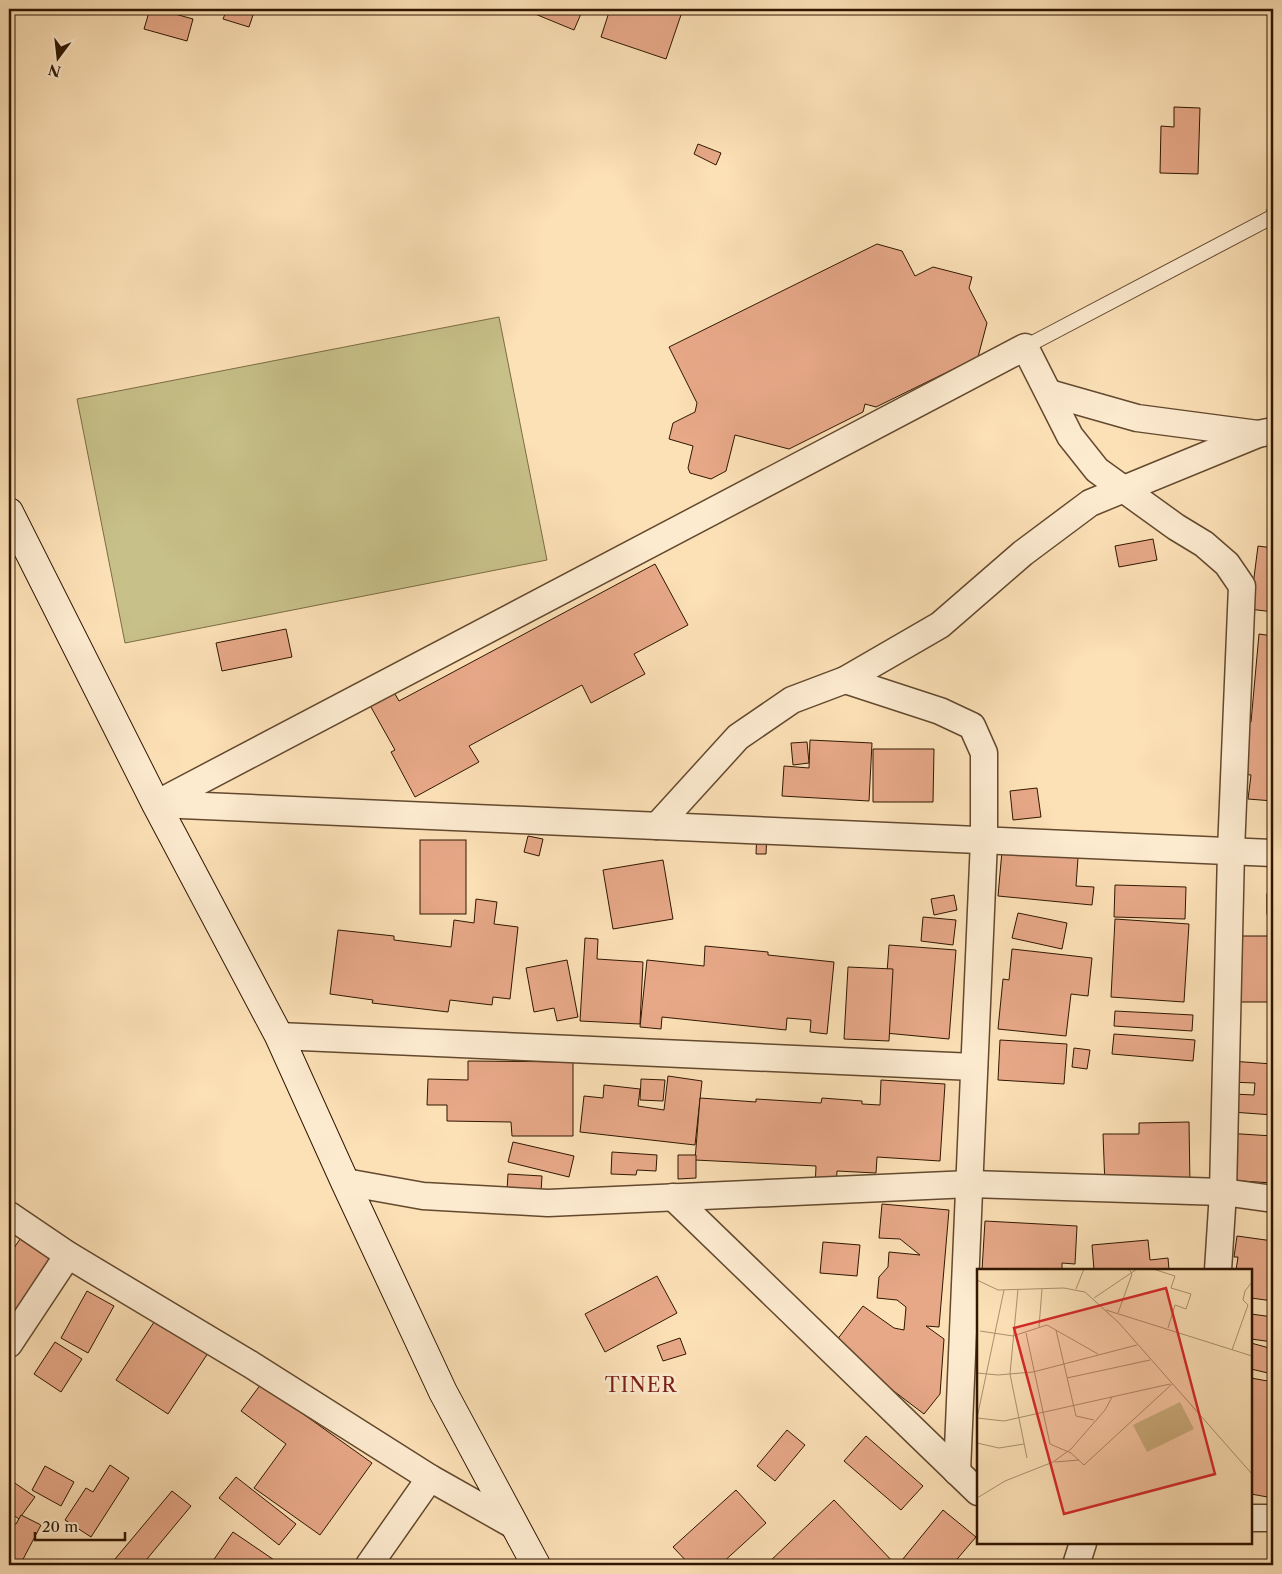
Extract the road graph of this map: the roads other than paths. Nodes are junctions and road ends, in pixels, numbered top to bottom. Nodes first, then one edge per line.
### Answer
1 (1273, 214) edge
2 (1025, 347) junction
3 (1049, 393) junction
4 (1266, 433) edge
5 (1122, 490) junction
6 (9, 512) edge
7 (845, 680) junction
8 (156, 804) junction
9 (658, 826) junction
10 (984, 840) junction
11 (1231, 851) junction
12 (1273, 853) edge
13 (279, 1036) junction
14 (974, 1067) junction
15 (345, 1182) junction
16 (970, 1184) junction
17 (1223, 1192) junction
18 (673, 1197) junction
19 (1273, 1200) edge
20 (9, 1215) edge
21 (68, 1255) junction
22 (1218, 1269) edge
23 (9, 1344) edge
24 (957, 1472) junction
25 (430, 1478) junction
26 (977, 1491) edge
27 (1252, 1518) edge
28 (1273, 1518) edge
29 (515, 1526) junction
30 (1083, 1544) edge
31 (369, 1565) edge
32 (536, 1565) edge
33 (1076, 1565) edge

1 - 2 lane
2 - 3 street
2 - 8 street
3 - 4 street
3 - 5 street
4 - 5 street
5 - 7 street
5 - 11 street
6 - 8 main road
7 - 9 street
7 - 10 street
8 - 9 street
8 - 13 main road
9 - 10 street
10 - 11 street
10 - 14 street
11 - 12 street
11 - 17 street
13 - 14 street
13 - 15 main road
14 - 16 street
15 - 18 street
15 - 29 main road
16 - 17 street
16 - 18 street
16 - 24 street
17 - 19 street
17 - 22 street
18 - 24 street
20 - 21 street
21 - 23 street
21 - 25 street
24 - 26 street
25 - 29 street
25 - 31 street
27 - 28 street
29 - 32 main road
30 - 33 street

